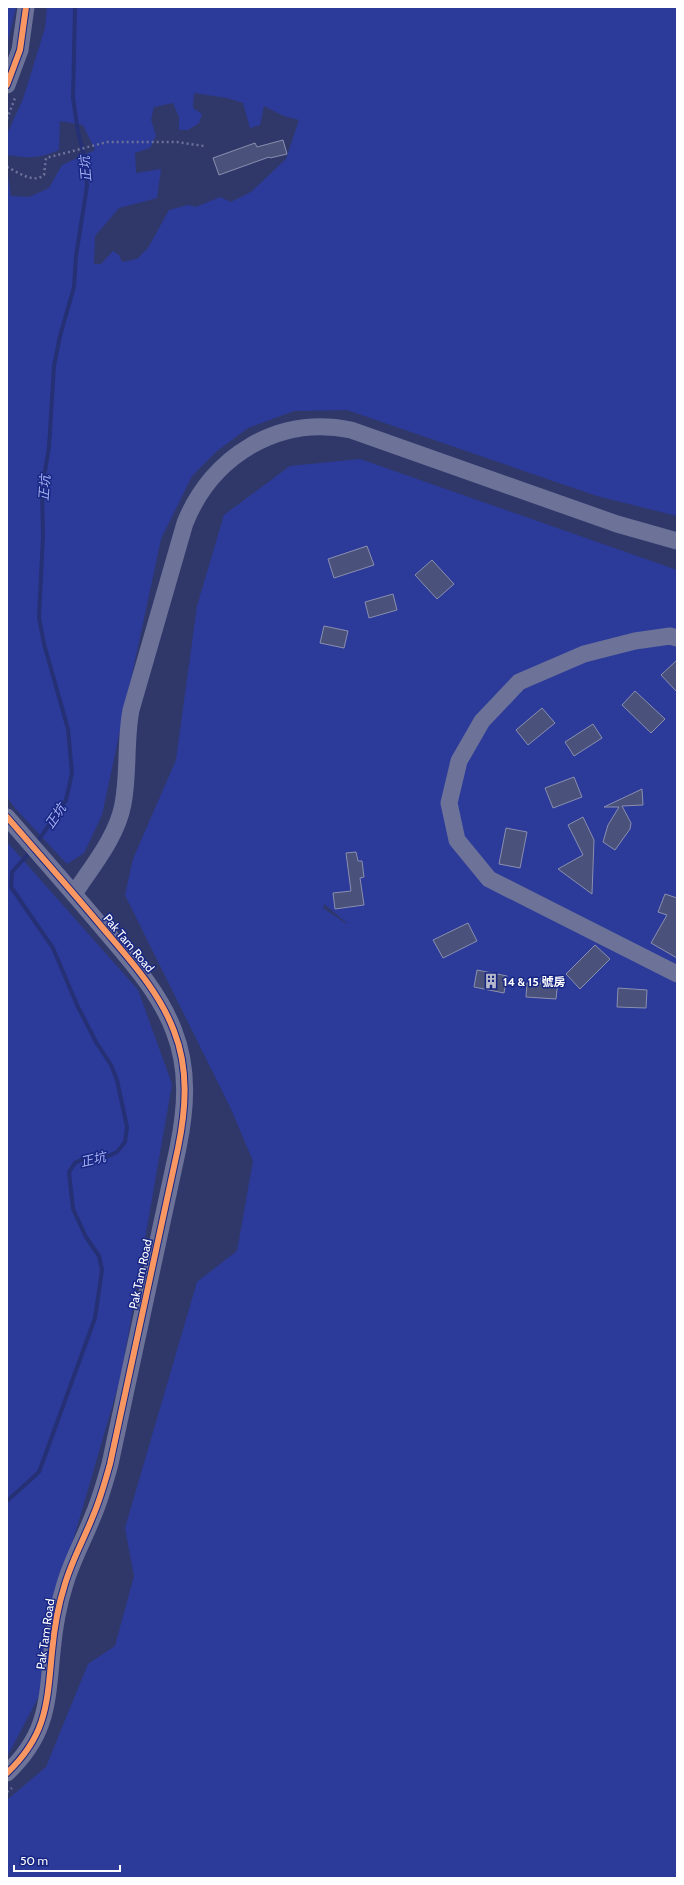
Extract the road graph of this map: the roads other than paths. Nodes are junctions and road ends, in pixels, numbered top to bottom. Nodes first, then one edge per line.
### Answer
1 (26, 7) edge
2 (7, 85) edge
3 (677, 541) edge
4 (677, 638) edge
5 (9, 819) edge
6 (74, 894) junction
7 (677, 974) edge
8 (10, 1780) edge

1 - 2 street
3 - 6 street
4 - 7 street
5 - 6 street, Pak Tam Road
6 - 8 street, Pak Tam Road

